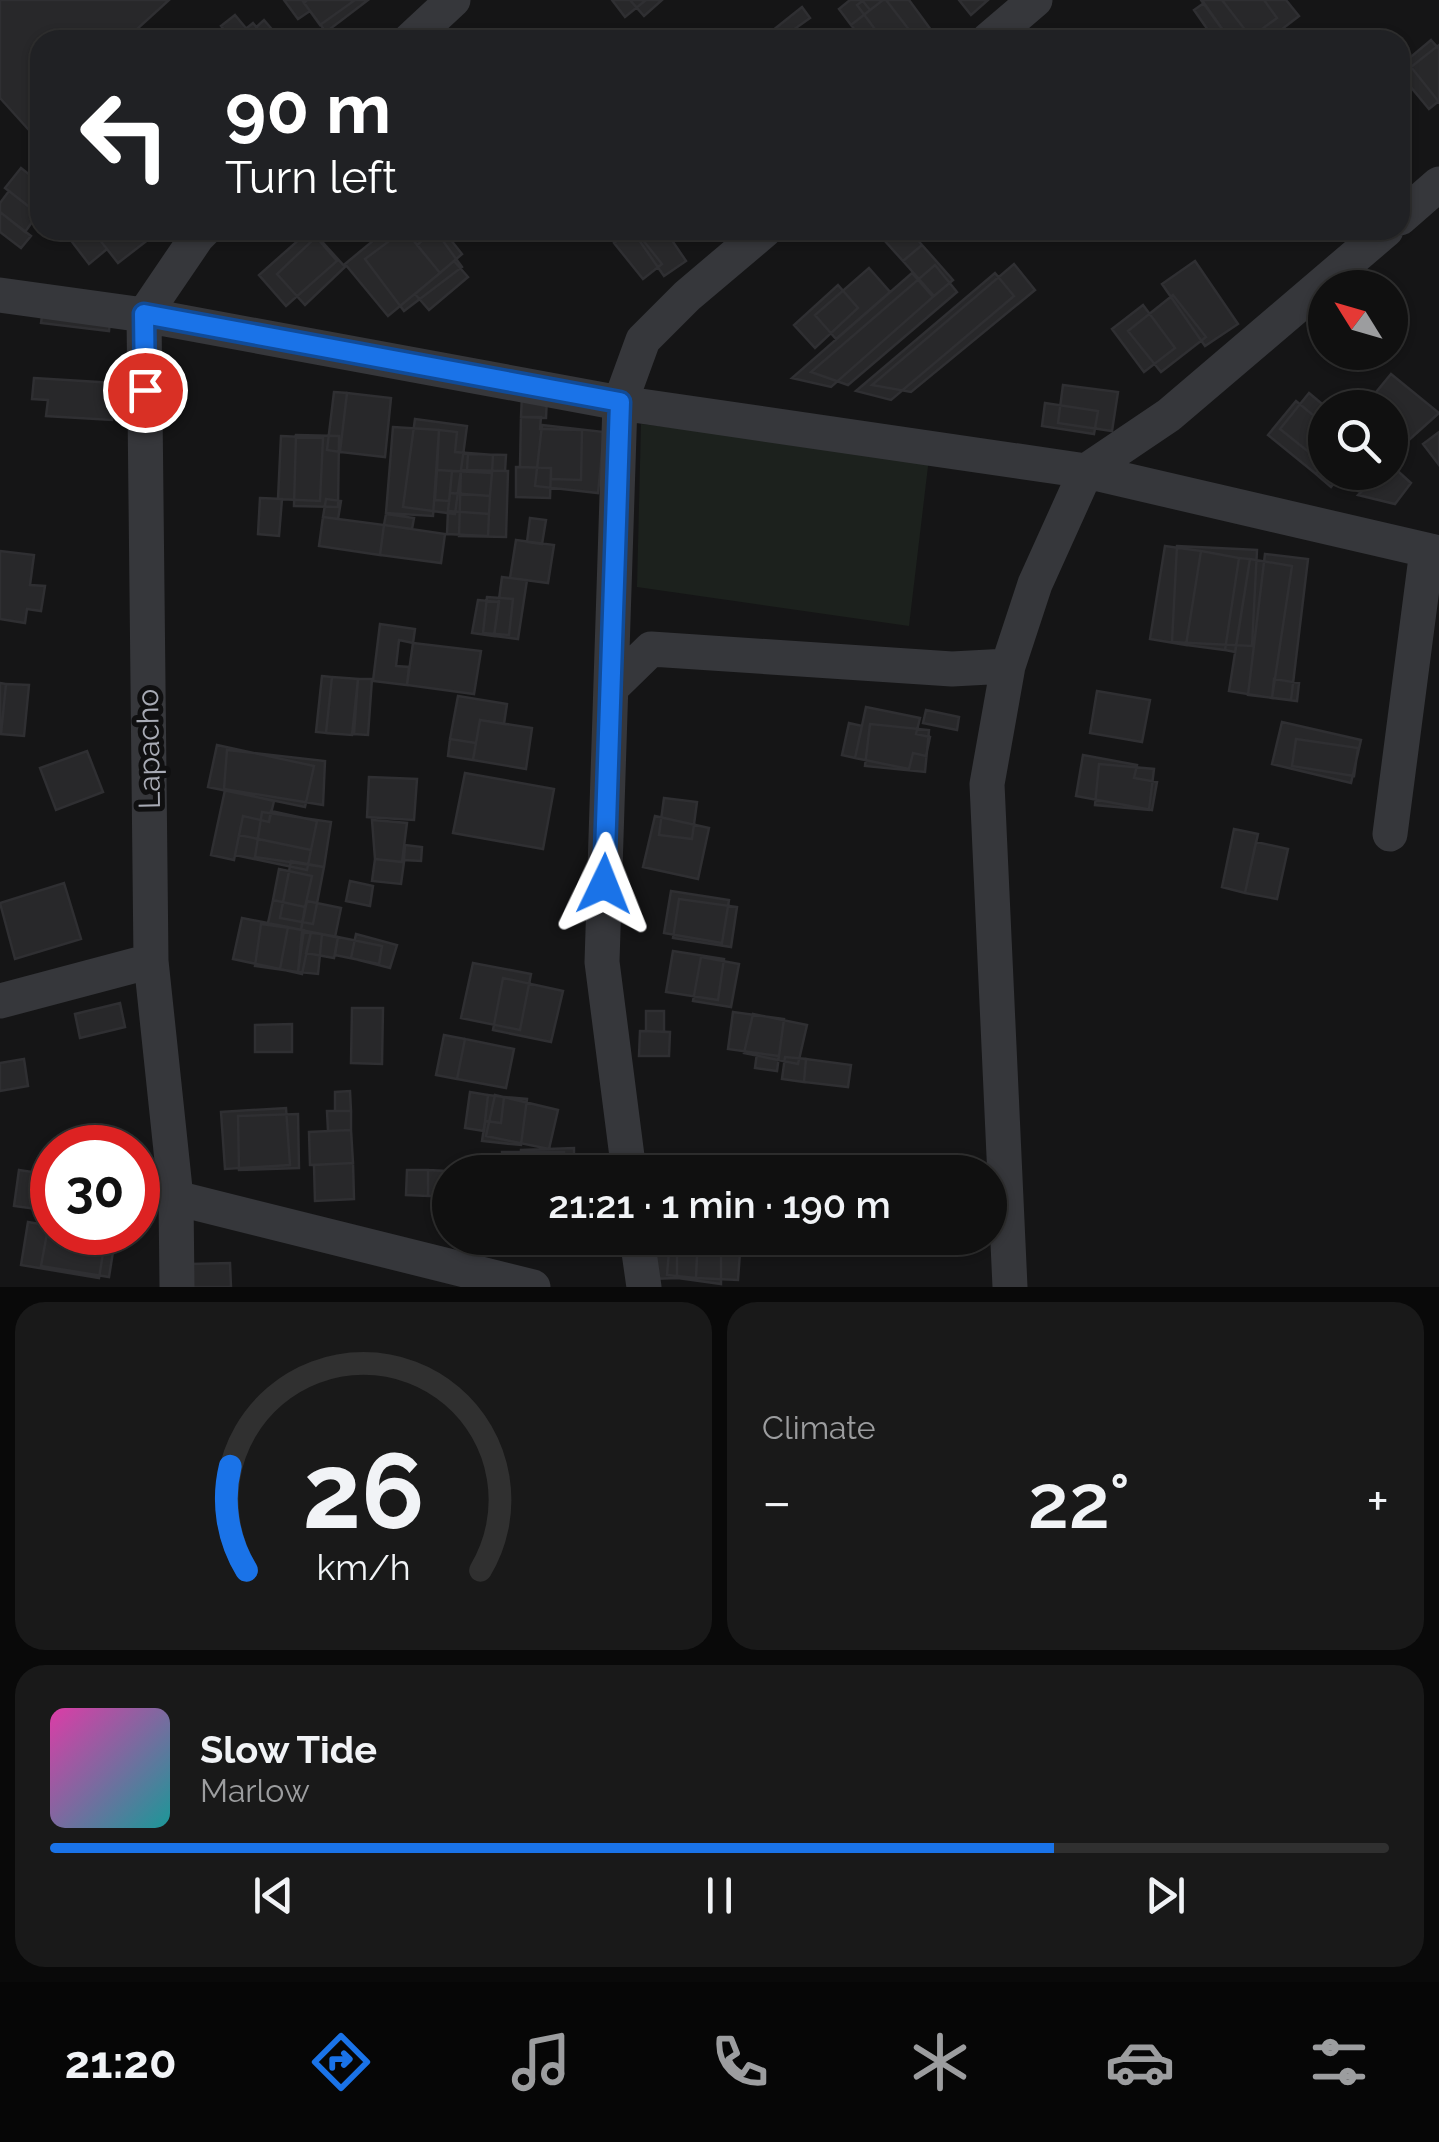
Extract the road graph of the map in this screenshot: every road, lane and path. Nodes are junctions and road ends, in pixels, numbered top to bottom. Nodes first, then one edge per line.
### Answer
1 (453, 0) edge
2 (1035, 0) edge
3 (421, 30) edge
4 (1000, 30) edge
5 (1439, 184) edge
6 (1410, 209) edge
7 (195, 240) edge
8 (752, 240) edge
9 (1374, 240) edge
10 (0, 295) edge
11 (144, 314) junction
12 (620, 402) junction
13 (1086, 471) junction
14 (1433, 552) edge
15 (1008, 666) junction
16 (611, 688) junction
17 (1390, 834) dead end
18 (151, 960) junction
19 (0, 1001) edge
20 (627, 1155) edge
21 (176, 1198) junction
22 (639, 1255) edge
23 (177, 1287) edge
24 (530, 1287) edge
25 (644, 1287) edge
26 (1010, 1287) edge

1 - 3 street
2 - 4 street
5 - 6 street
7 - 11 street
8 - 12 street
9 - 13 street
10 - 11 street
11 - 12 street
11 - 18 street, Lapacho
12 - 13 street
12 - 16 street
13 - 14 street
13 - 15 street
14 - 17 street
15 - 16 street
15 - 26 street
16 - 20 street
18 - 19 street
18 - 21 street, Lapacho
21 - 23 street, Lapacho
21 - 24 street
22 - 25 street

